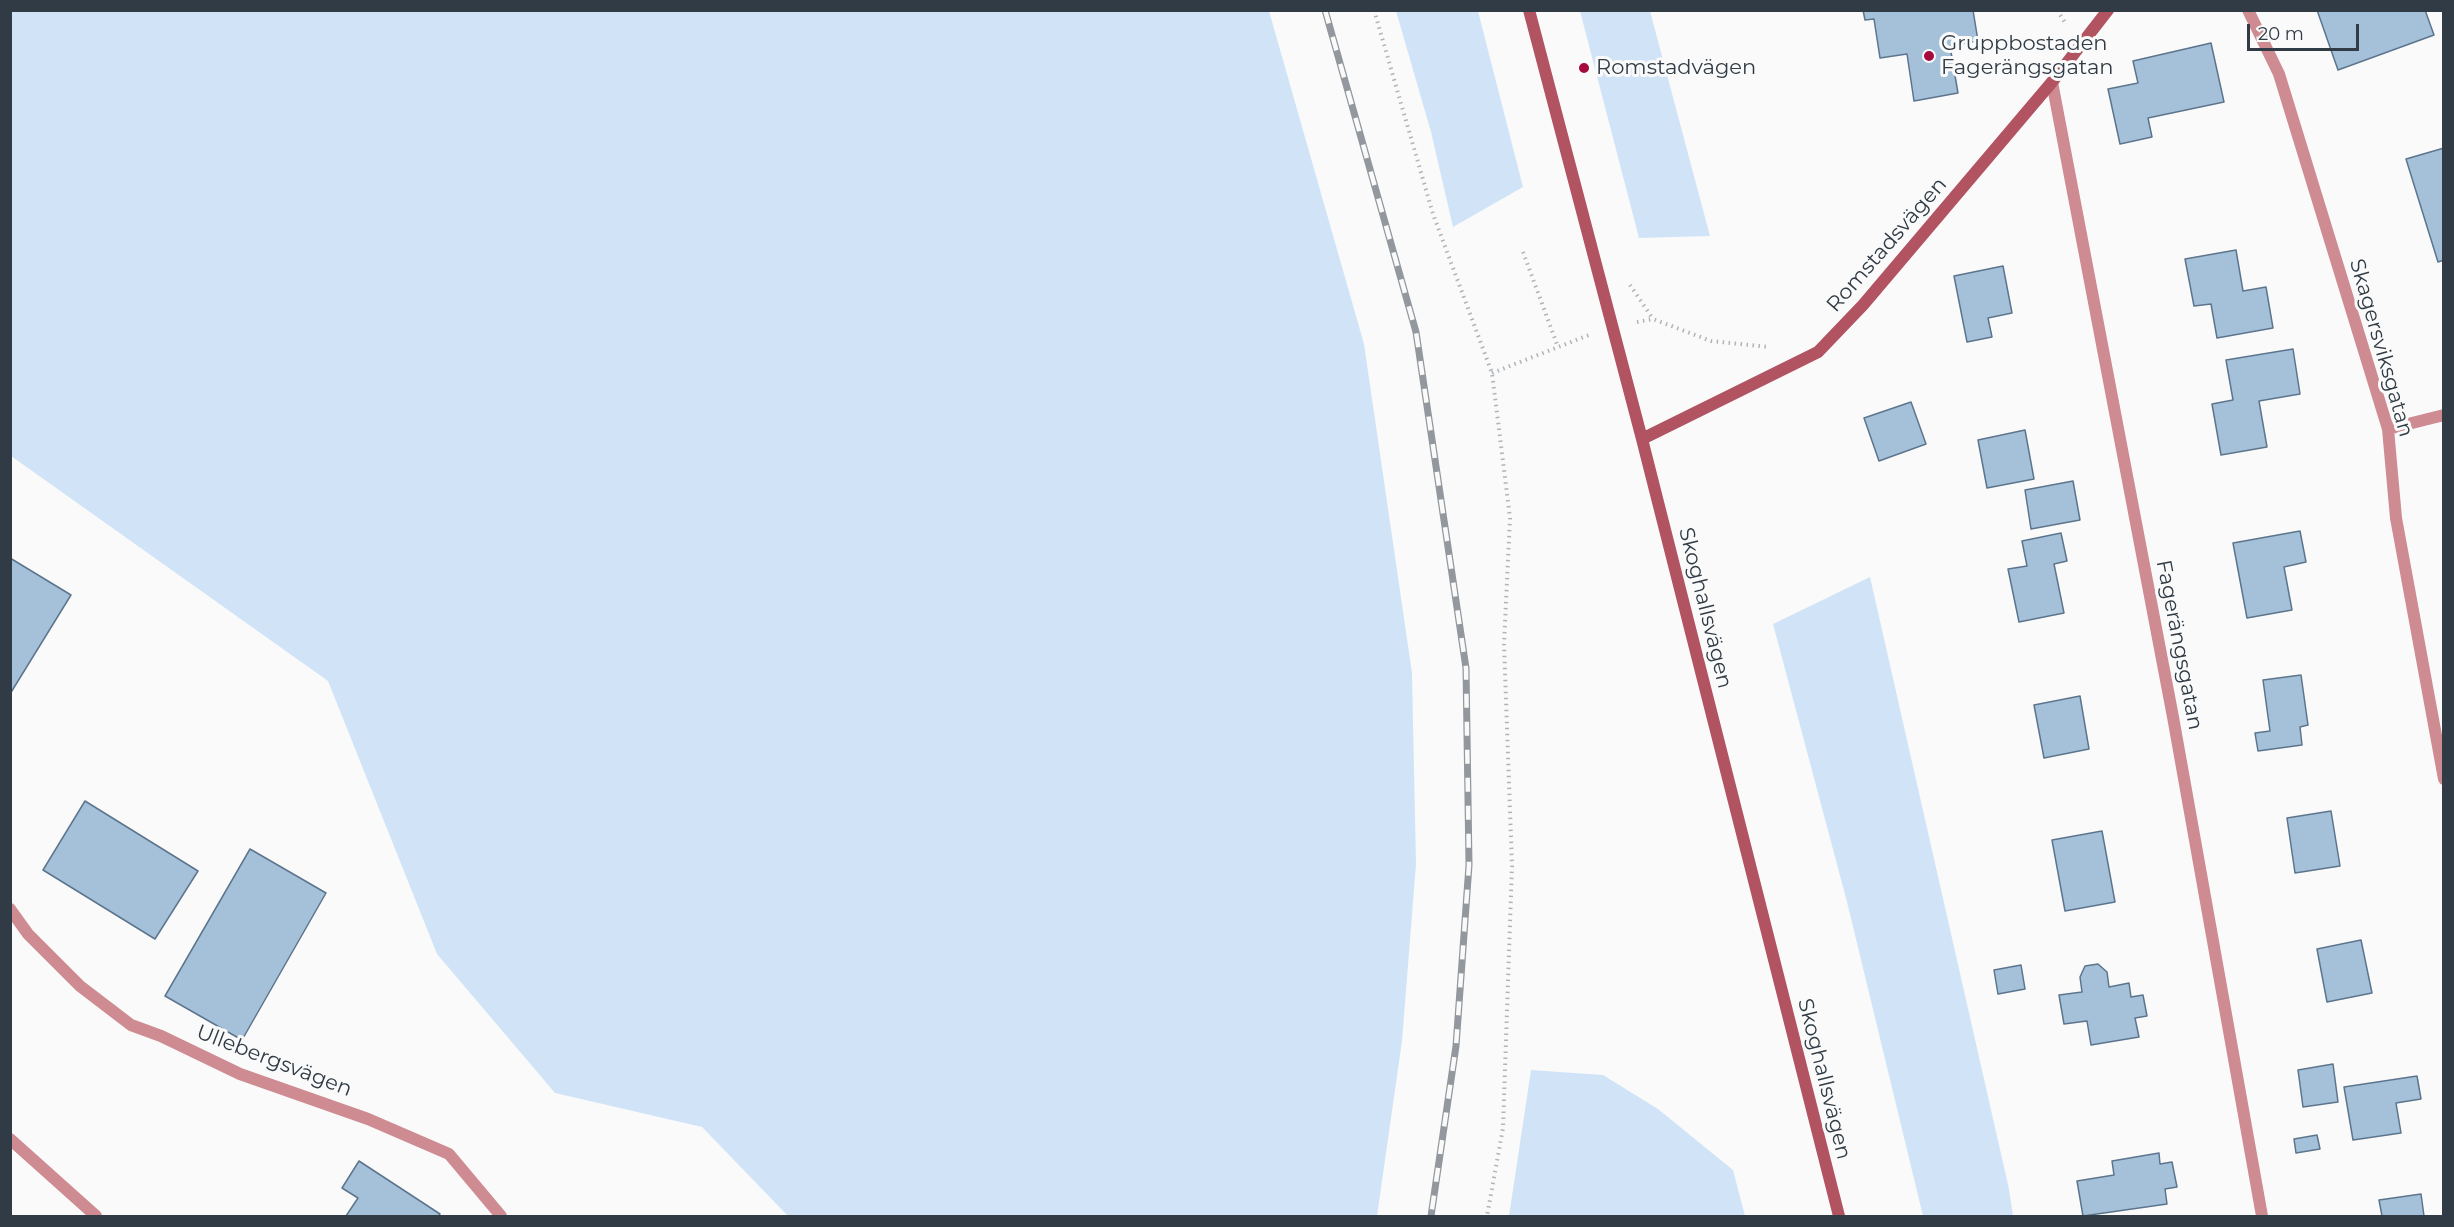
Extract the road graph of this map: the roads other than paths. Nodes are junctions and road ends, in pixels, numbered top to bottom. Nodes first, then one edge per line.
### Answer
1 (1529, 10) edge
2 (2108, 10) edge
3 (2248, 10) edge
4 (2052, 82) junction
5 (2444, 415) edge
6 (2388, 429) junction
7 (1642, 439) junction
8 (2444, 779) edge
9 (10, 909) edge
10 (10, 1139) edge
11 (96, 1216) edge
12 (501, 1216) edge
13 (1839, 1216) edge
14 (2262, 1216) edge

1 - 7 main road, Skoghallsvägen
2 - 4 main road, Romstadsvägen
3 - 6 street, Skagersviksgatan
4 - 7 main road, Romstadsvägen
4 - 14 street, Fagerängsgatan
5 - 6 street
6 - 8 street, Skagersviksgatan
7 - 13 main road, Skoghallsvägen
9 - 12 street, Ullebergsvägen
10 - 11 street

